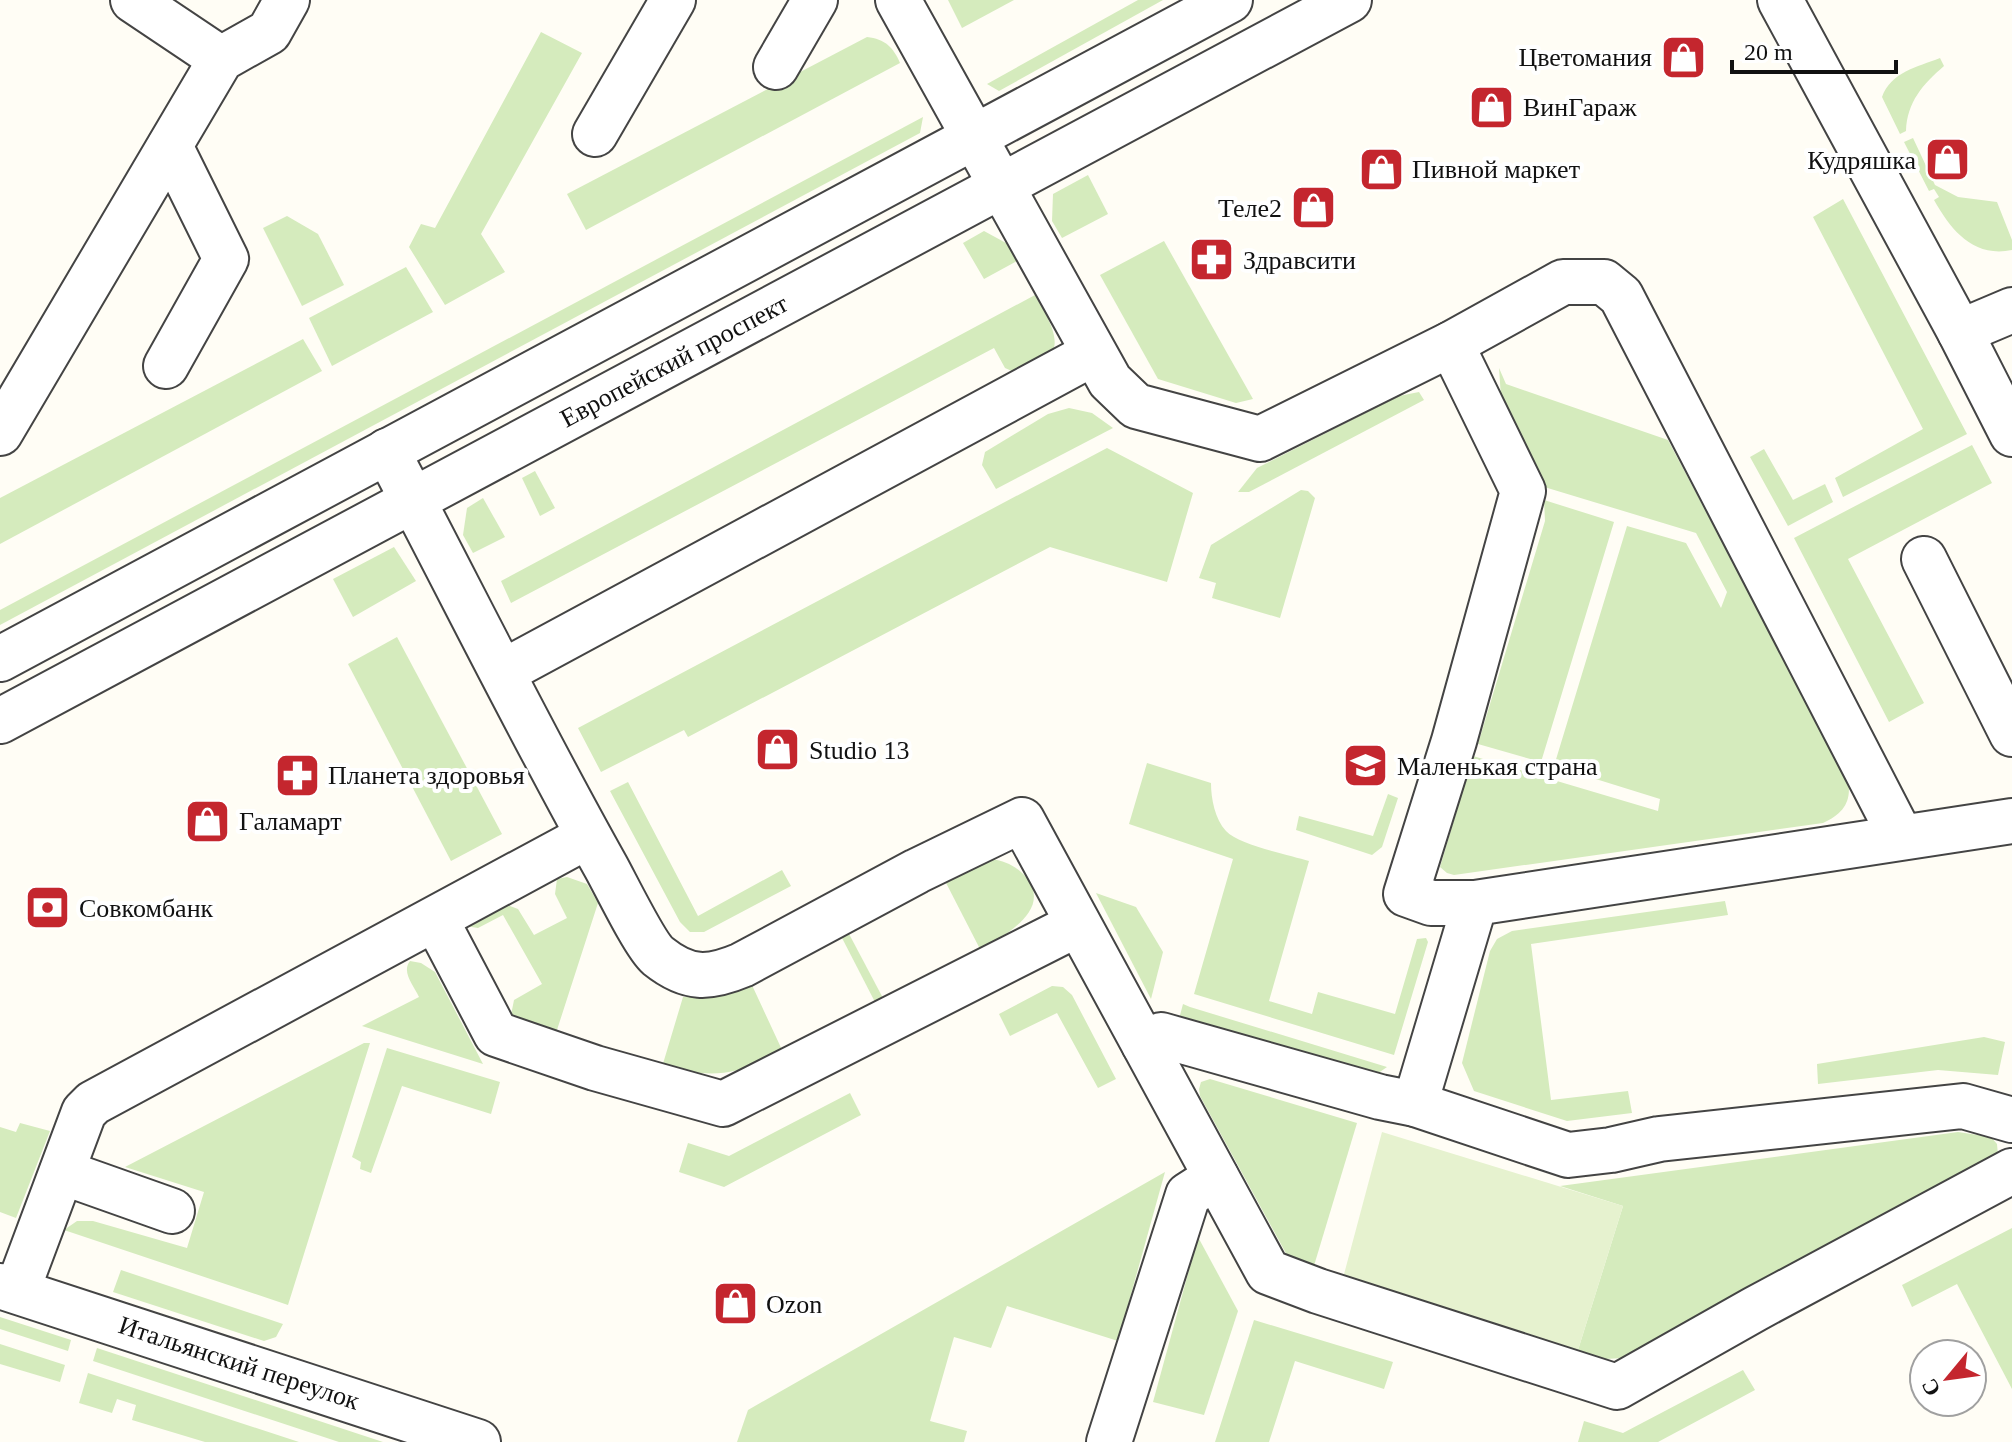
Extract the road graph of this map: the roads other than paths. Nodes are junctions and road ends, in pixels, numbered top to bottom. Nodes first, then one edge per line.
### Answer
1 (133, 0) edge
2 (287, 0) edge
3 (673, 0) edge
4 (815, 0) edge
5 (898, 0) edge
6 (1230, 0) edge
7 (1349, 0) edge
8 (1788, 2) edge
9 (221, 59) junction
10 (776, 67) dead end
11 (595, 134) dead end
12 (972, 137) junction
13 (170, 146) junction
14 (1003, 185) junction
15 (2012, 310) edge
16 (1960, 332) junction
17 (1451, 344) junction
18 (1092, 354) junction
19 (166, 366) dead end
20 (0, 433) edge
21 (2012, 434) edge
22 (387, 451) junction
23 (413, 500) junction
24 (1924, 559) dead end
25 (0, 659) edge
26 (503, 672) junction
27 (0, 721) edge
28 (2012, 734) edge
29 (2012, 821) edge
30 (588, 836) junction
31 (1901, 837) junction
32 (1475, 903) junction
33 (436, 920) junction
34 (1078, 924) junction
35 (1144, 1044) junction
36 (1415, 1104) junction
37 (2012, 1120) edge
38 (2012, 1171) edge
39 (62, 1172) junction
40 (1216, 1177) junction
41 (172, 1211) dead end
42 (8, 1288) edge
43 (478, 1442) edge
44 (1109, 1442) edge

1 - 9 street
2 - 9 street
3 - 11 street
4 - 10 street
5 - 12 street
6 - 12 street
7 - 14 street, Европейский проспект
8 - 16 street
9 - 13 street
12 - 14 street
12 - 22 street
13 - 19 street
13 - 20 street
14 - 18 street
14 - 23 street, Европейский проспект
15 - 16 street
16 - 21 street
17 - 18 street
17 - 31 street
17 - 32 street
18 - 26 street
22 - 23 street
22 - 25 street
23 - 26 street
23 - 27 street, Европейский проспект
24 - 28 street
26 - 30 street
29 - 31 street
30 - 33 street
30 - 34 street
31 - 32 street
32 - 36 street
33 - 34 street
33 - 39 street
34 - 35 street
35 - 36 street
35 - 40 street
36 - 37 street
38 - 40 street
39 - 41 street
39 - 42 street
40 - 44 street
42 - 43 street, Итальянский переулок

